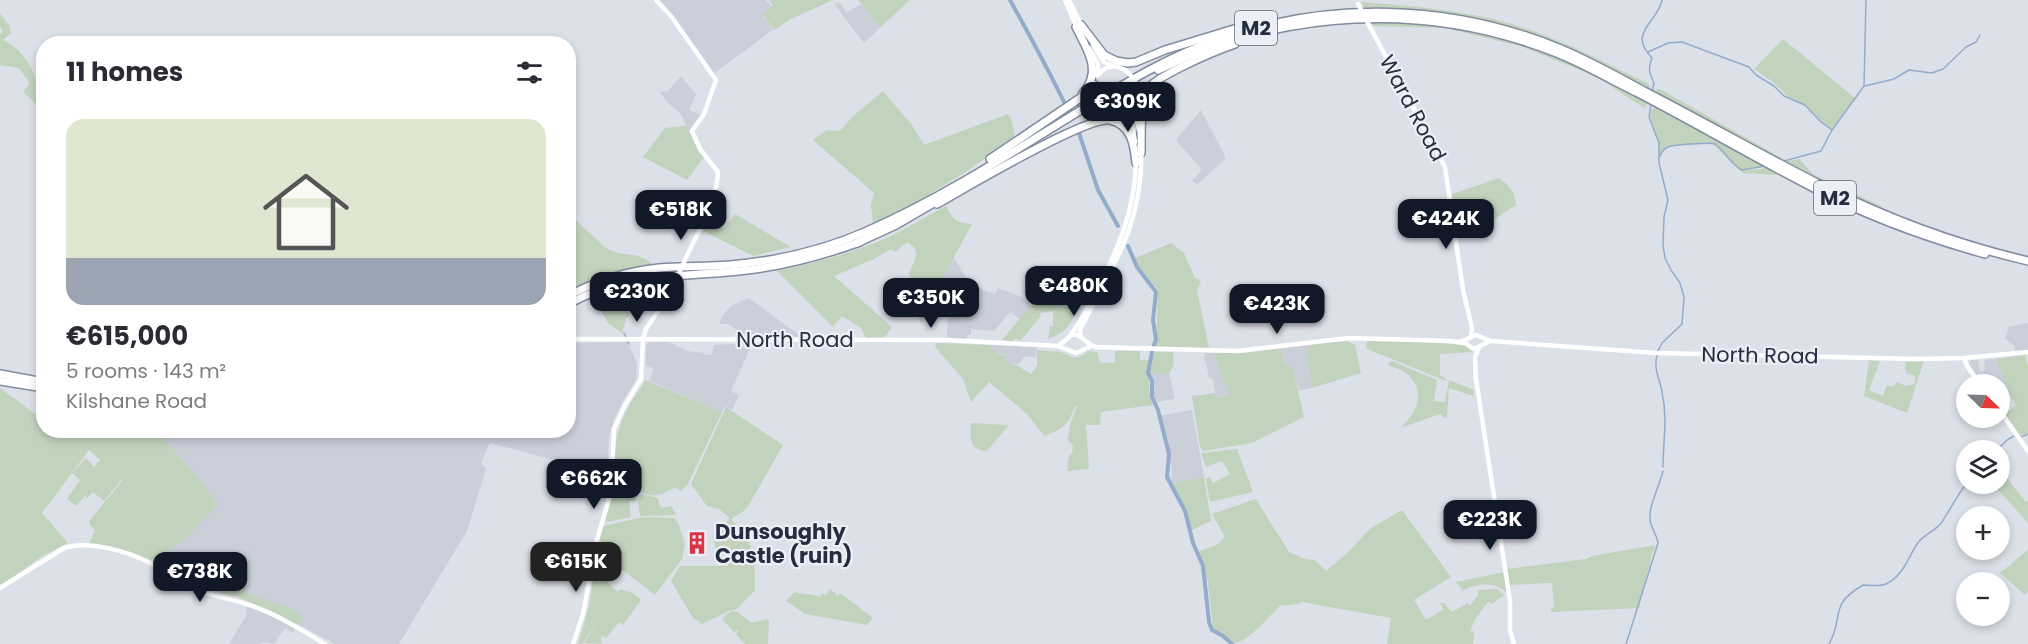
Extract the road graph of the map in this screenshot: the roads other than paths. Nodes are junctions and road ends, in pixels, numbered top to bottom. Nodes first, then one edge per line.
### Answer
1 (656, 0) edge
2 (1067, 0) edge
3 (1357, 2) edge
4 (1330, 13) junction
5 (1340, 19) junction
6 (1079, 27) junction
7 (1172, 48) junction
8 (1188, 64) junction
9 (1118, 67) junction
10 (1097, 76) junction
11 (1132, 76) dead end
12 (1136, 83) dead end
13 (1095, 85) junction
14 (1099, 96) dead end
15 (1141, 96) junction
16 (1652, 97) junction
17 (1103, 103) dead end
18 (1067, 106) junction
19 (1137, 108) junction
20 (1113, 114) junction
21 (1124, 116) junction
22 (1048, 143) junction
23 (1141, 153) junction
24 (1136, 163) junction
25 (894, 219) junction
26 (857, 243) junction
27 (2028, 263) edge
28 (576, 293) edge
29 (576, 300) edge
30 (1067, 338) junction
31 (1082, 338) junction
32 (1482, 338) junction
33 (576, 339) edge
34 (643, 339) junction
35 (1471, 340) junction
36 (1491, 341) junction
37 (1058, 346) junction
38 (1091, 346) junction
39 (1480, 347) junction
40 (1082, 349) junction
41 (1068, 350) junction
42 (2028, 352) edge
43 (1475, 357) junction
44 (1965, 358) junction
45 (0, 374) edge
46 (1973, 374) edge
47 (36, 381) edge
48 (0, 382) edge
49 (36, 387) edge
50 (36, 387) edge
51 (2010, 426) edge
52 (2028, 452) edge
53 (0, 588) edge
54 (325, 644) edge
55 (573, 644) edge
56 (1514, 644) edge

1 - 34 main road, bridge
2 - 6 main road
3 - 35 main road, Ward Road, bridge
4 - 7 highway
4 - 16 highway, M2
4 - 25 highway, M2
5 - 8 highway
5 - 16 highway, M2
5 - 26 highway, M2
6 - 7 highway
6 - 9 main road
6 - 10 main road
6 - 18 highway
7 - 9 highway
8 - 15 highway
8 - 23 highway
9 - 10 main road
9 - 11 main road
10 - 13 main road
12 - 15 main road
13 - 14 main road
13 - 18 highway
15 - 19 main road
16 - 27 highway, M2
17 - 20 main road
18 - 25 highway
19 - 21 main road
19 - 23 main road
20 - 21 main road
20 - 22 highway
21 - 24 main road
22 - 24 highway
22 - 26 highway
23 - 31 main road
24 - 30 main road
25 - 28 highway
26 - 29 highway
30 - 31 main road
30 - 37 main road
30 - 41 main road
31 - 38 main road
31 - 40 main road
32 - 35 main road
32 - 36 main road
32 - 39 main road
33 - 34 main road, North Road
34 - 37 main road, North Road
34 - 55 main road
35 - 38 main road
35 - 39 main road
35 - 43 main road
36 - 39 main road
36 - 44 main road, North Road
37 - 41 main road, North Road
38 - 40 main road
39 - 43 main road
40 - 41 main road
42 - 44 main road, North Road
43 - 56 main road
44 - 46 main road
45 - 47 highway
48 - 49 highway
48 - 50 highway
51 - 52 main road
53 - 54 main road

